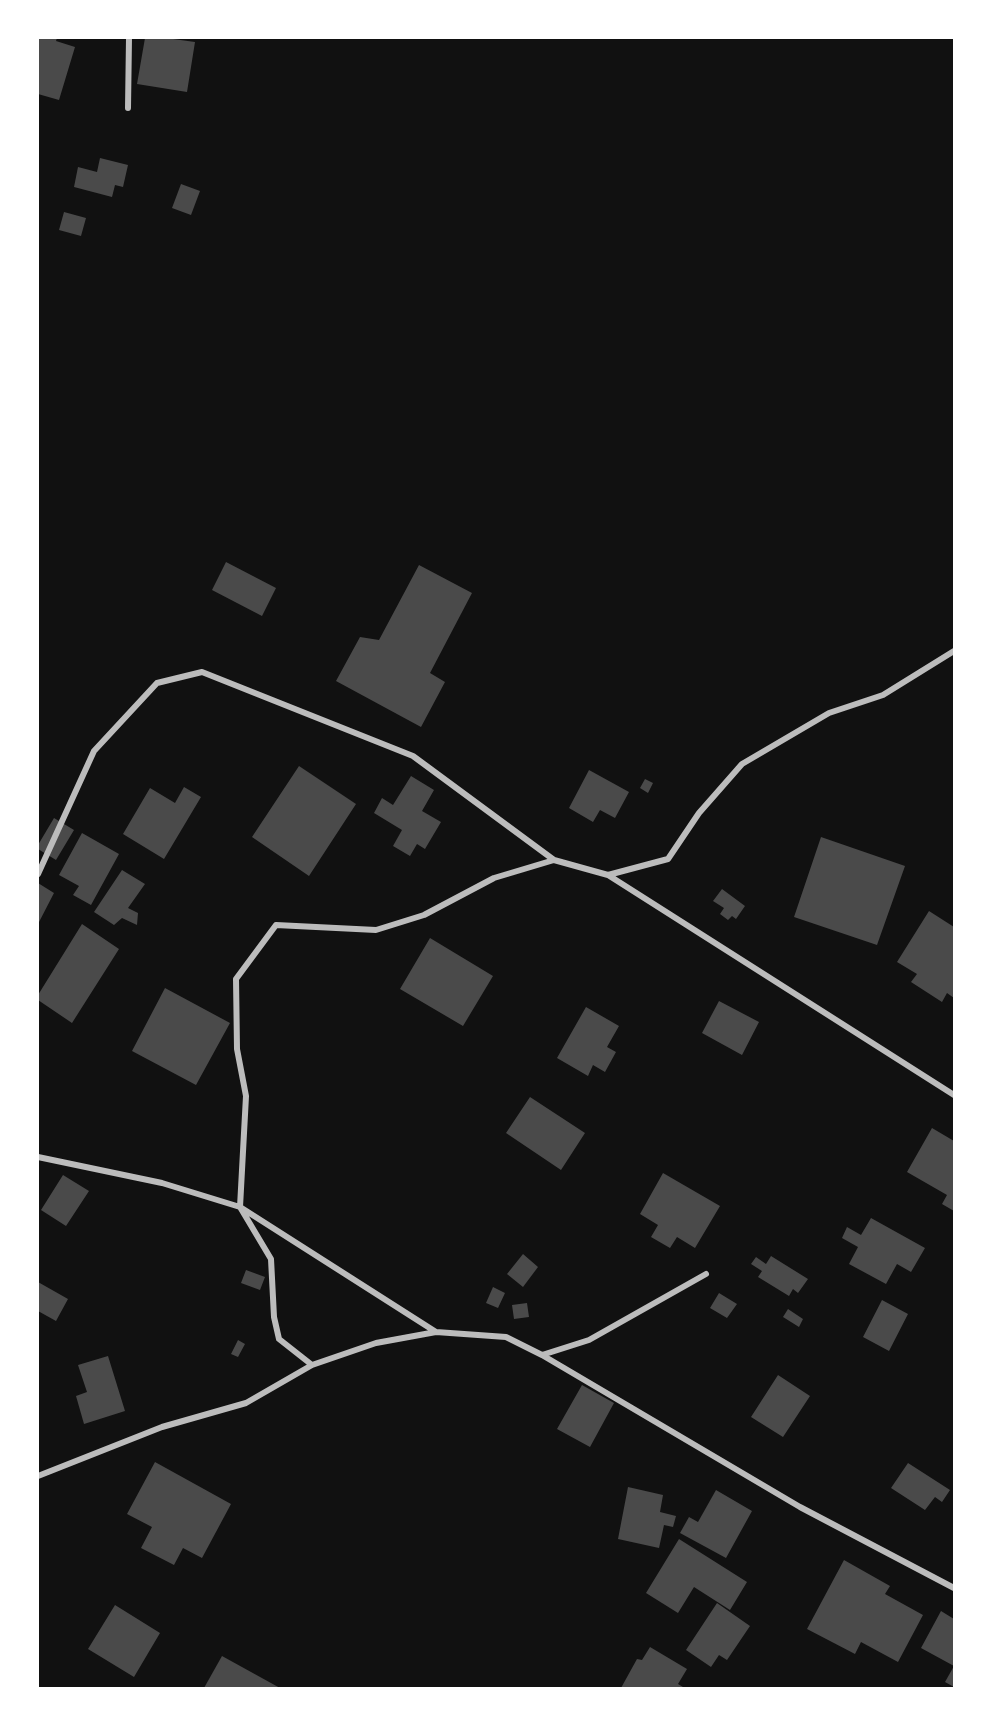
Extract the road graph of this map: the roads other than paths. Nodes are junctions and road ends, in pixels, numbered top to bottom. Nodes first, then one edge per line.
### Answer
1 (129, 38) edge
2 (128, 108) dead end
3 (954, 651) edge
4 (554, 860) junction
5 (38, 874) edge
6 (608, 875) junction
7 (954, 1095) edge
8 (38, 1157) edge
9 (240, 1207) junction
10 (706, 1274) dead end
11 (436, 1332) junction
12 (542, 1355) junction
13 (312, 1365) junction
14 (38, 1476) edge
15 (954, 1588) edge

1 - 2 street
3 - 6 street
4 - 5 street
4 - 6 street
4 - 9 street
6 - 7 street
8 - 9 street
9 - 11 street
9 - 13 street
10 - 12 street
11 - 12 street
11 - 13 street
12 - 15 street
13 - 14 street

